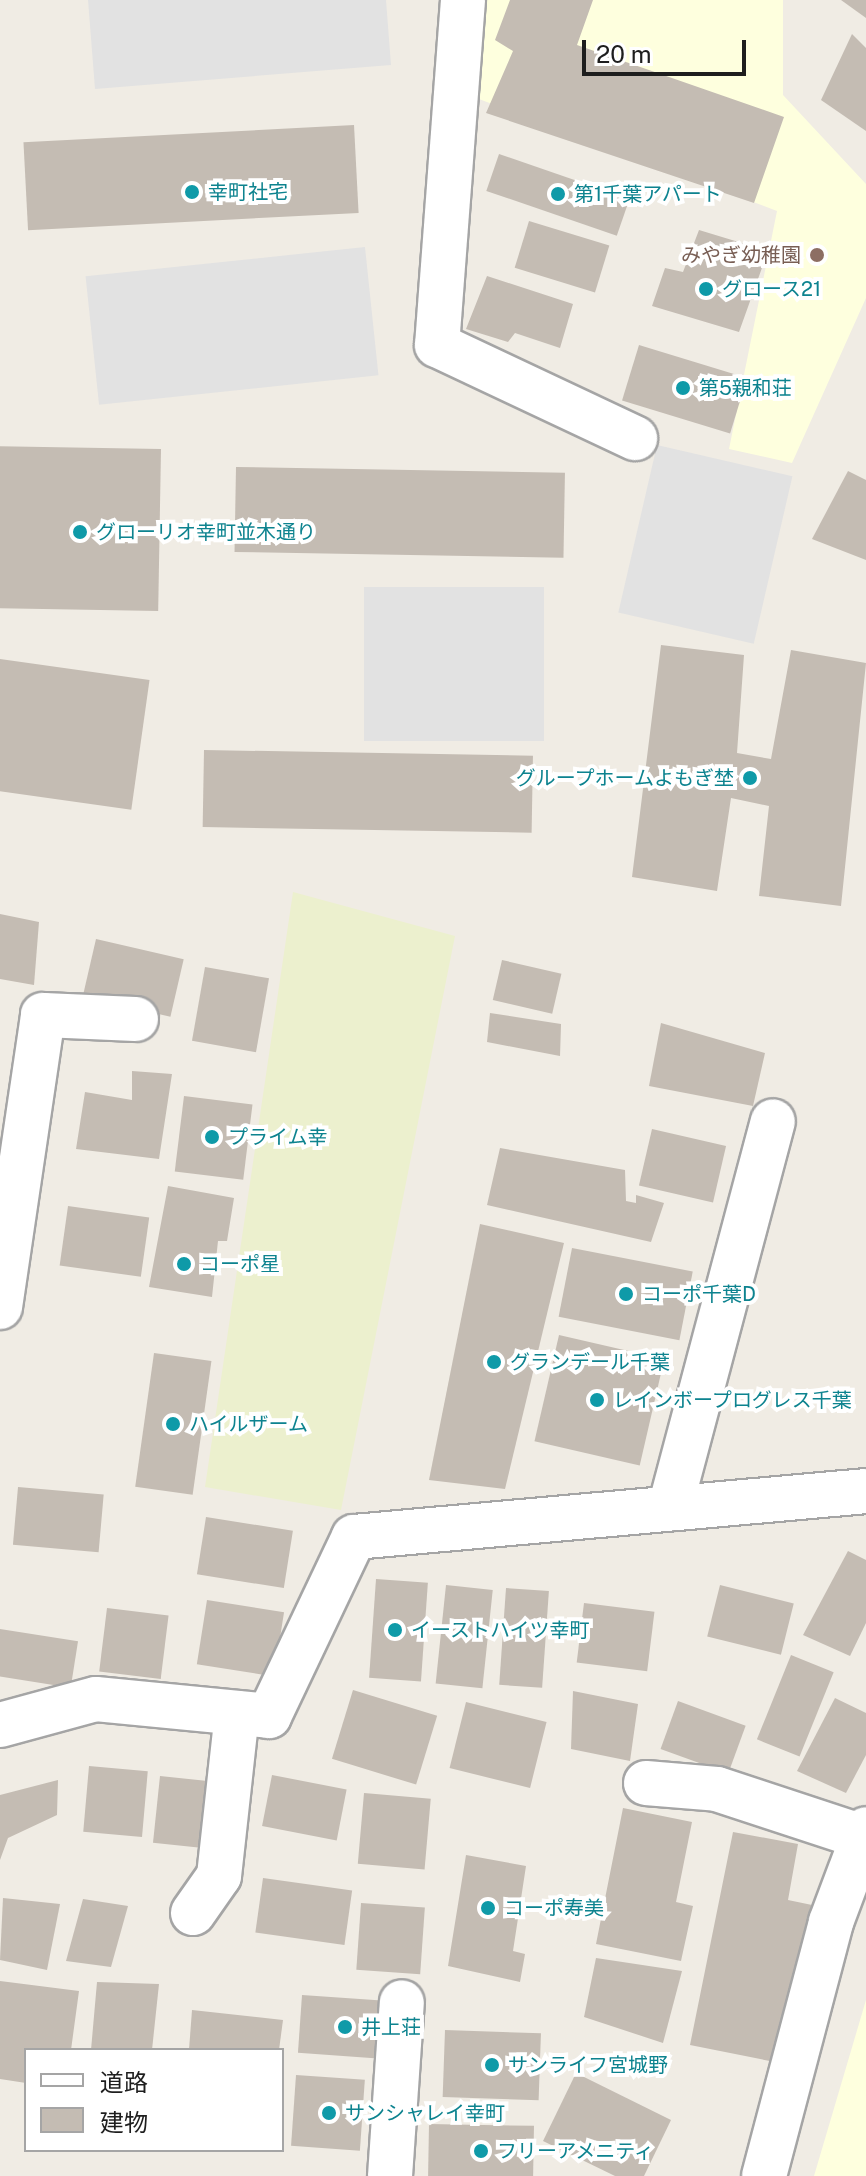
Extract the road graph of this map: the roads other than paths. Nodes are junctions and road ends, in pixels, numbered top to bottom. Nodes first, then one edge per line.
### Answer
1 (463, 0) edge
2 (635, 438) dead end
3 (136, 1019) dead end
4 (773, 1122) dead end
5 (0, 1307) edge
6 (866, 1491) edge
7 (670, 1508) junction
8 (237, 1713) junction
9 (0, 1725) edge
10 (646, 1783) dead end
11 (864, 1833) edge
12 (193, 1913) dead end
13 (848, 1927) edge
14 (402, 2002) dead end
15 (390, 2176) edge
16 (764, 2176) edge

1 - 2 street
3 - 5 street
4 - 7 street
6 - 7 street
7 - 8 street
8 - 9 street
8 - 12 street
10 - 11 street
11 - 13 street
13 - 16 street
14 - 15 street

